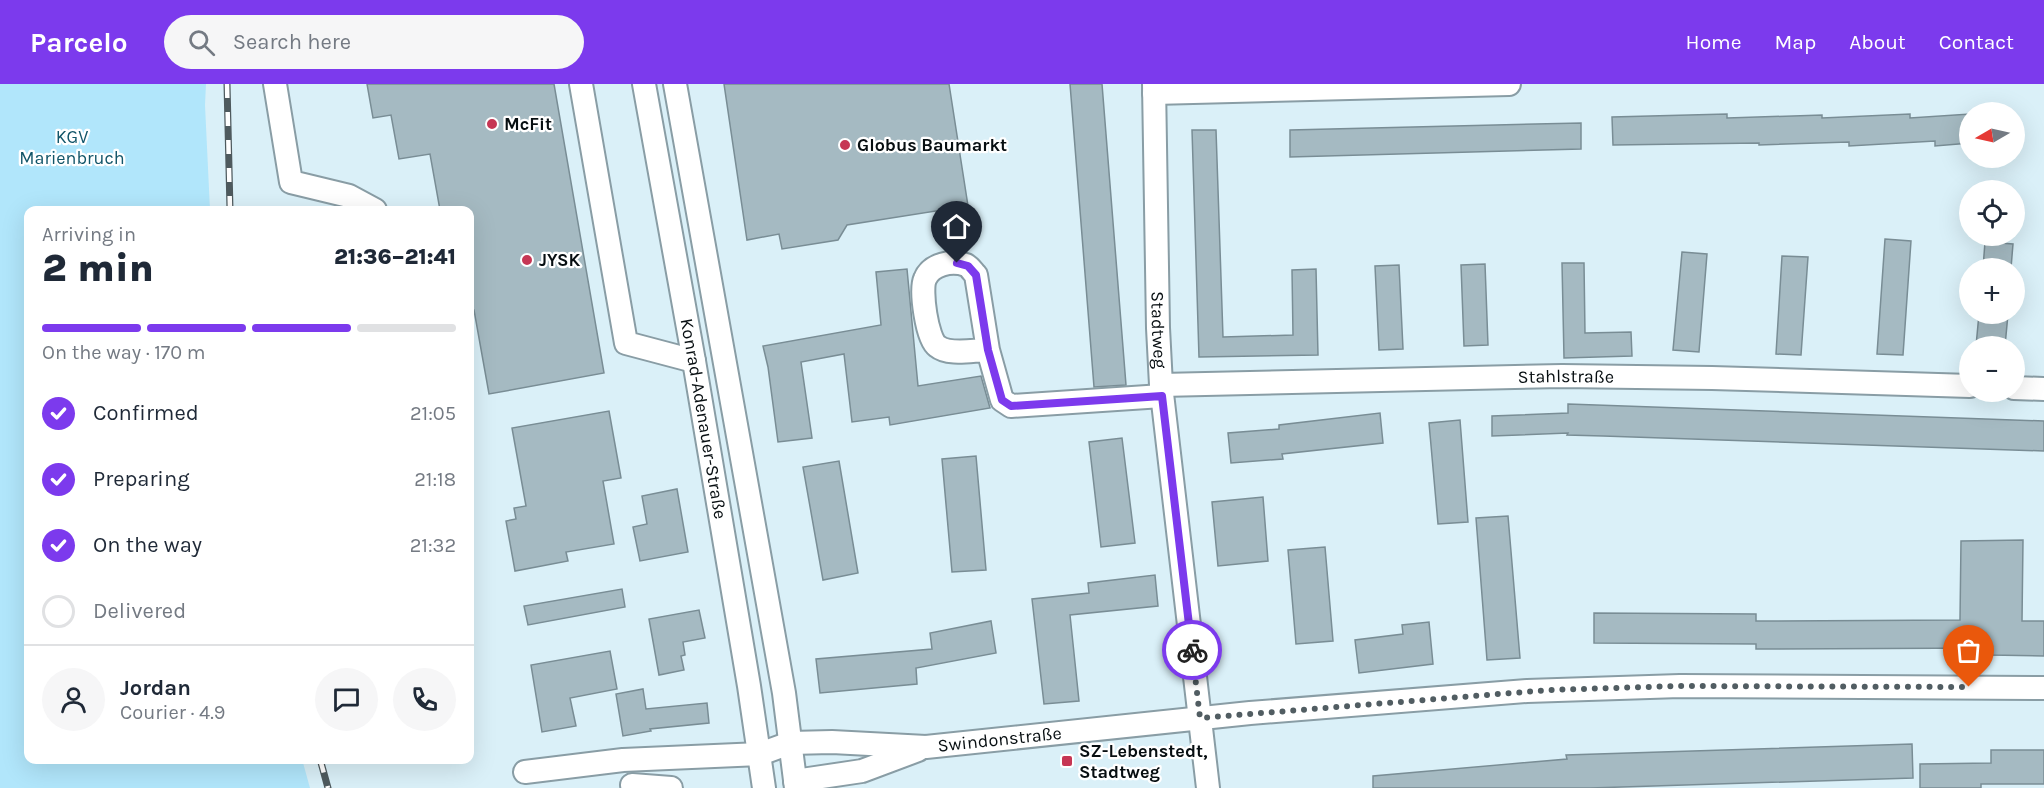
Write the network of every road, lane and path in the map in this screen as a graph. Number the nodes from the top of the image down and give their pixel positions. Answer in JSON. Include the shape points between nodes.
{"nodes":[{"id":1,"x":275,"y":84,"type":"edge"},
{"id":2,"x":581,"y":84,"type":"edge"},
{"id":3,"x":644,"y":84,"type":"edge"},
{"id":4,"x":675,"y":84,"type":"edge"},
{"id":5,"x":1486,"y":84,"type":"edge"},
{"id":6,"x":1509,"y":84,"type":"edge"},
{"id":7,"x":1154,"y":88,"type":"edge"},
{"id":8,"x":368,"y":206,"type":"edge"},
{"id":9,"x":988,"y":350,"type":"dead end"},
{"id":10,"x":694,"y":361,"type":"junction"},
{"id":11,"x":1959,"y":386,"type":"edge"},
{"id":12,"x":2025,"y":388,"type":"edge"},
{"id":13,"x":2044,"y":389,"type":"edge"},
{"id":14,"x":1161,"y":391,"type":"junction"},
{"id":15,"x":2044,"y":688,"type":"edge"},
{"id":16,"x":1200,"y":718,"type":"junction"},
{"id":17,"x":790,"y":743,"type":"junction"},
{"id":18,"x":926,"y":747,"type":"junction"},
{"id":19,"x":760,"y":754,"type":"junction"},
{"id":20,"x":623,"y":760,"type":"junction"},
{"id":21,"x":525,"y":772,"type":"dead end"},
{"id":22,"x":796,"y":784,"type":"edge"},
{"id":23,"x":633,"y":786,"type":"edge"},
{"id":24,"x":671,"y":788,"type":"edge"},
{"id":25,"x":764,"y":788,"type":"edge"},
{"id":26,"x":1208,"y":788,"type":"edge"}],
"edges":[{"from":1,"to":8,"type":"street","via":[[291,182],[349,196]]},
{"from":2,"to":10,"type":"street","via":[[626,343]]},
{"from":3,"to":10,"type":"street","name":"Konrad-Adenauer-Straße"},
{"from":4,"to":17,"type":"street","name":"Konrad-Adenauer-Straße"},
{"from":5,"to":6,"type":"street"},
{"from":5,"to":7,"type":"street"},
{"from":7,"to":14,"type":"street","name":"Stadtweg"},
{"from":9,"to":14,"type":"street","name":"Stahlstraße","via":[[1002,400],[1011,406]]},
{"from":10,"to":19,"type":"street","name":"Konrad-Adenauer-Straße"},
{"from":11,"to":14,"type":"street","name":"Stahlstraße","via":[[1562,376]]},
{"from":12,"to":13,"type":"street"},
{"from":14,"to":16,"type":"street","name":"Stadtweg"},
{"from":15,"to":16,"type":"street","name":"Swindonstraße","via":[[1680,686],[1527,691]]},
{"from":16,"to":18,"type":"street","name":"Swindonstraße"},
{"from":16,"to":26,"type":"street","name":"Stadtweg"},
{"from":17,"to":18,"type":"street","name":"Swindonstraße"},
{"from":17,"to":19,"type":"street"},
{"from":17,"to":22,"type":"street","name":"Konrad-Adenauer-Straße"},
{"from":18,"to":22,"type":"street","name":"Swindonstraße","via":[[862,771]]},
{"from":19,"to":20,"type":"street"},
{"from":19,"to":22,"type":"street"},
{"from":19,"to":25,"type":"street","name":"Konrad-Adenauer-Straße"},
{"from":20,"to":21,"type":"street"},
{"from":20,"to":23,"type":"street"},
{"from":23,"to":24,"type":"street"}]}
